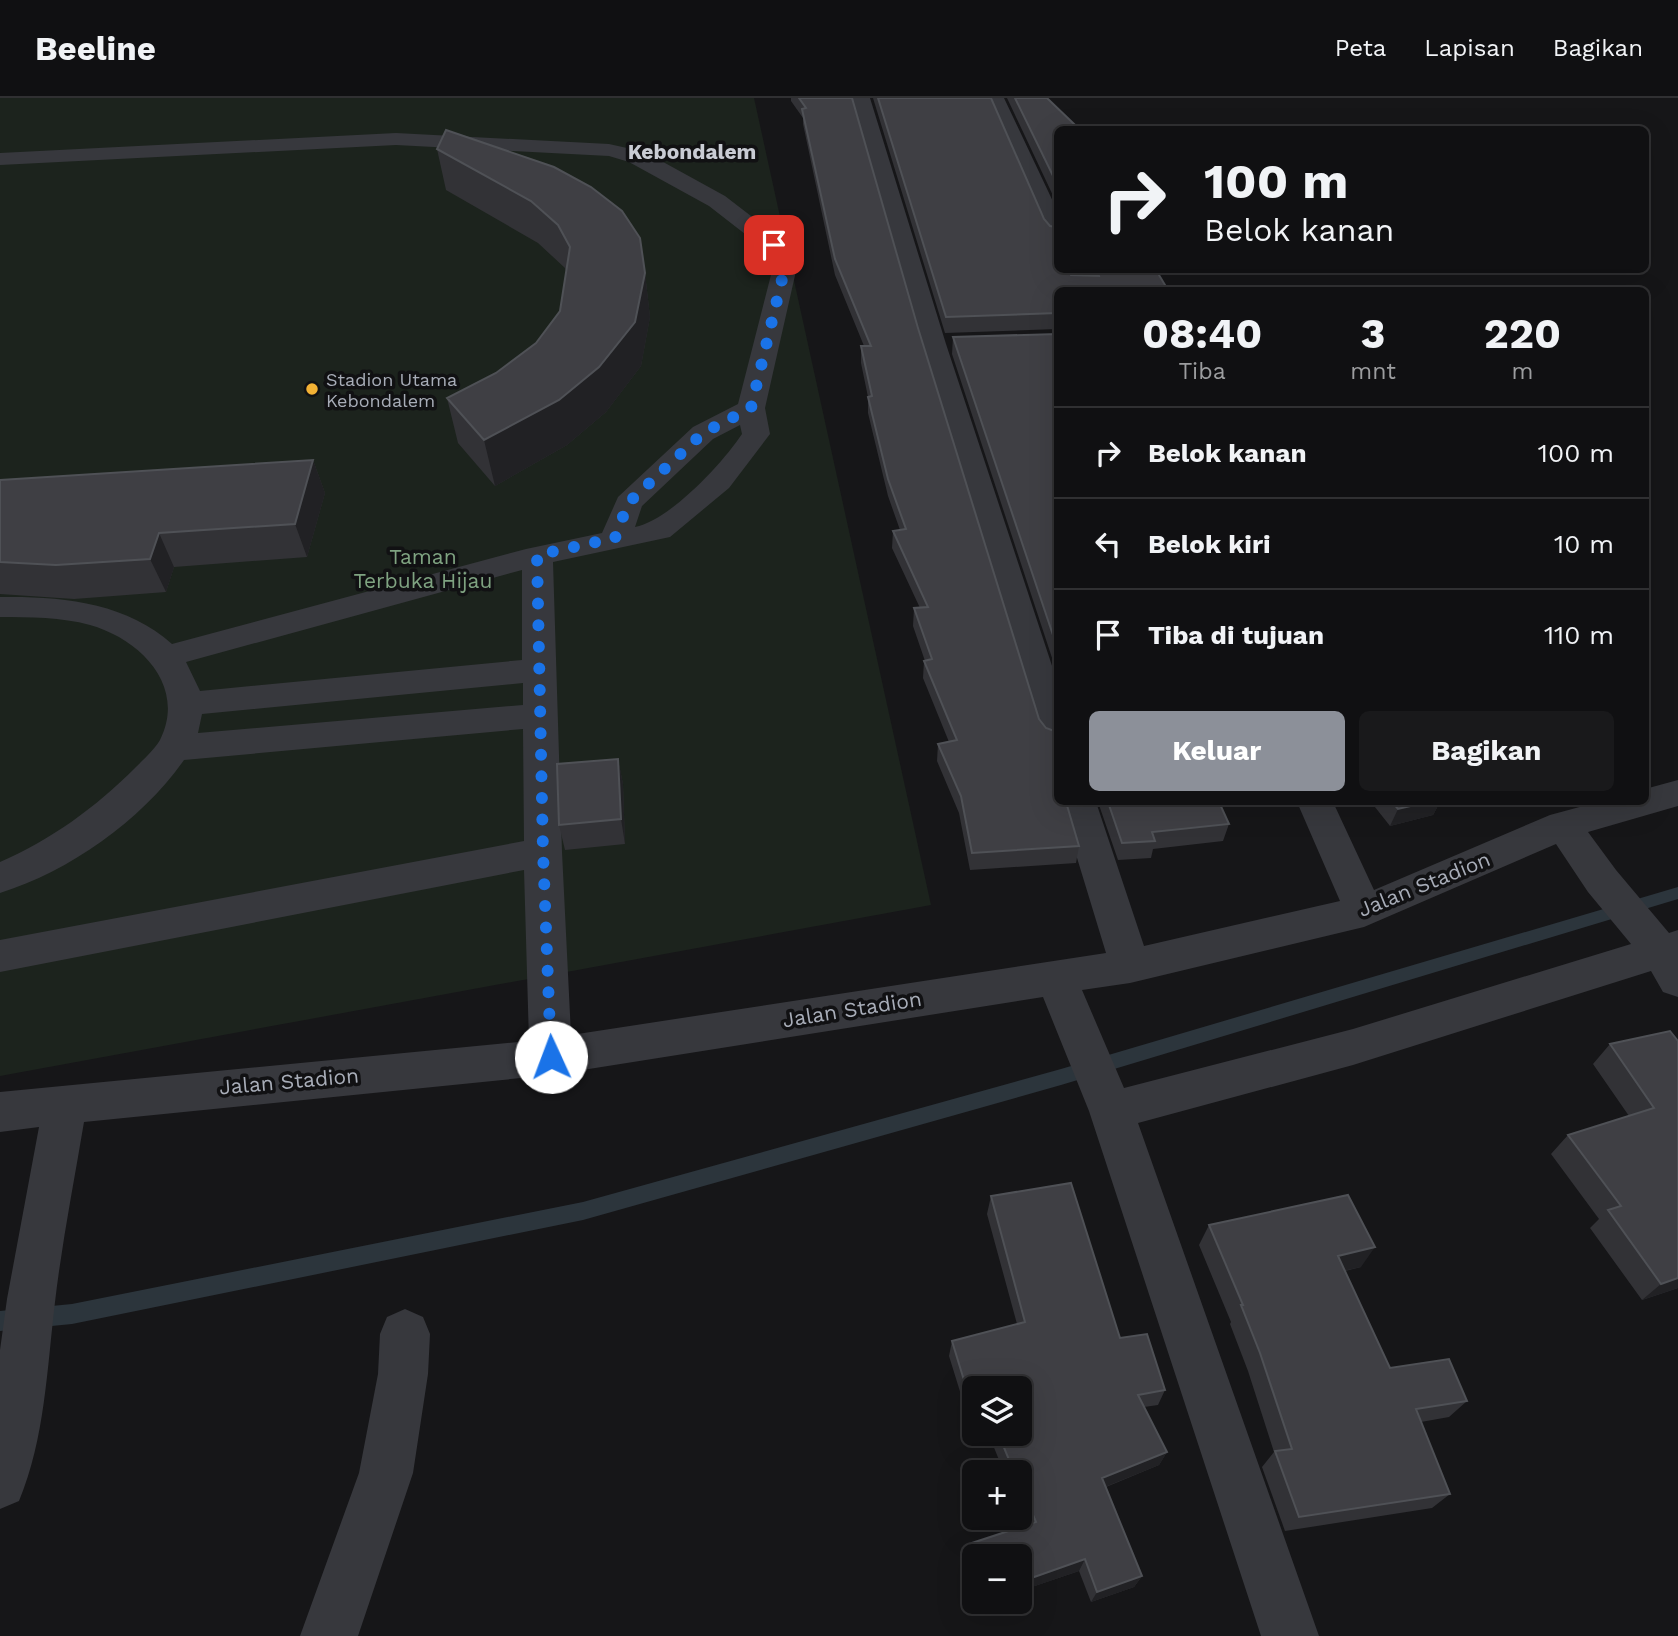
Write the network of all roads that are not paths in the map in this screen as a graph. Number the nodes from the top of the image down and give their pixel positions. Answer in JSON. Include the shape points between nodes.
{"nodes":[{"id":1,"x":860,"y":98,"type":"edge"},
{"id":2,"x":994,"y":98,"type":"edge"},
{"id":3,"x":0,"y":159,"type":"edge"},
{"id":4,"x":1054,"y":228,"type":"edge"},
{"id":5,"x":751,"y":408,"type":"junction"},
{"id":6,"x":615,"y":538,"type":"junction"},
{"id":7,"x":537,"y":555,"type":"junction"},
{"id":8,"x":0,"y":607,"type":"edge"},
{"id":9,"x":165,"y":657,"type":"junction"},
{"id":10,"x":540,"y":670,"type":"junction"},
{"id":11,"x":185,"y":704,"type":"junction"},
{"id":12,"x":541,"y":715,"type":"junction"},
{"id":13,"x":1054,"y":724,"type":"edge"},
{"id":14,"x":173,"y":748,"type":"junction"},
{"id":15,"x":1678,"y":793,"type":"edge"},
{"id":16,"x":1649,"y":801,"type":"edge"},
{"id":17,"x":1079,"y":805,"type":"edge"},
{"id":18,"x":1316,"y":805,"type":"edge"},
{"id":19,"x":1635,"y":805,"type":"edge"},
{"id":20,"x":1563,"y":825,"type":"junction"},
{"id":21,"x":543,"y":852,"type":"junction"},
{"id":22,"x":0,"y":877,"type":"edge"},
{"id":23,"x":1364,"y":911,"type":"junction"},
{"id":24,"x":1666,"y":954,"type":"edge"},
{"id":25,"x":0,"y":956,"type":"edge"},
{"id":26,"x":1130,"y":966,"type":"junction"},
{"id":27,"x":1056,"y":977,"type":"junction"},
{"id":28,"x":551,"y":1057,"type":"junction"},
{"id":29,"x":1107,"y":1101,"type":"junction"},
{"id":30,"x":65,"y":1104,"type":"junction"},
{"id":31,"x":0,"y":1112,"type":"edge"},
{"id":32,"x":404,"y":1353,"type":"dead end"},
{"id":33,"x":11,"y":1415,"type":"edge"},
{"id":34,"x":330,"y":1636,"type":"edge"},
{"id":35,"x":1290,"y":1636,"type":"edge"}],
"edges":[{"from":1,"to":13,"type":"street","via":[[947,343]]},
{"from":2,"to":4,"type":"street"},
{"from":3,"to":5,"type":"street","via":[[396,139],[609,150],[637,157],[717,201],[774,245],[784,271]]},
{"from":5,"to":6,"type":"street","via":[[703,433],[628,503]]},
{"from":5,"to":6,"type":"street","via":[[756,434],[719,482],[659,531]]},
{"from":6,"to":7,"type":"street"},
{"from":7,"to":9,"type":"street"},
{"from":7,"to":10,"type":"street"},
{"from":8,"to":9,"type":"street","via":[[33,606],[104,618],[132,630]]},
{"from":9,"to":11,"type":"street","via":[[185,692]]},
{"from":10,"to":11,"type":"street"},
{"from":10,"to":12,"type":"street"},
{"from":11,"to":14,"type":"street"},
{"from":12,"to":14,"type":"street"},
{"from":12,"to":21,"type":"street"},
{"from":14,"to":22,"type":"street","via":[[135,792],[100,822]]},
{"from":15,"to":16,"type":"street","name":"Jalan Stadion"},
{"from":17,"to":26,"type":"street"},
{"from":18,"to":23,"type":"street"},
{"from":19,"to":20,"type":"street","name":"Jalan Stadion"},
{"from":20,"to":23,"type":"street","name":"Jalan Stadion"},
{"from":20,"to":24,"type":"street","via":[[1602,881]]},
{"from":21,"to":25,"type":"street"},
{"from":21,"to":28,"type":"street"},
{"from":23,"to":26,"type":"street","name":"Jalan Stadion"},
{"from":24,"to":29,"type":"street","via":[[1353,1046]]},
{"from":26,"to":27,"type":"street","name":"Jalan Stadion"},
{"from":27,"to":28,"type":"street","name":"Jalan Stadion"},
{"from":27,"to":29,"type":"street"},
{"from":28,"to":30,"type":"street","name":"Jalan Stadion"},
{"from":29,"to":35,"type":"street"},
{"from":30,"to":31,"type":"street","name":"Jalan Stadion"},
{"from":30,"to":33,"type":"street"},
{"from":32,"to":34,"type":"street","via":[[386,1473]]}]}
